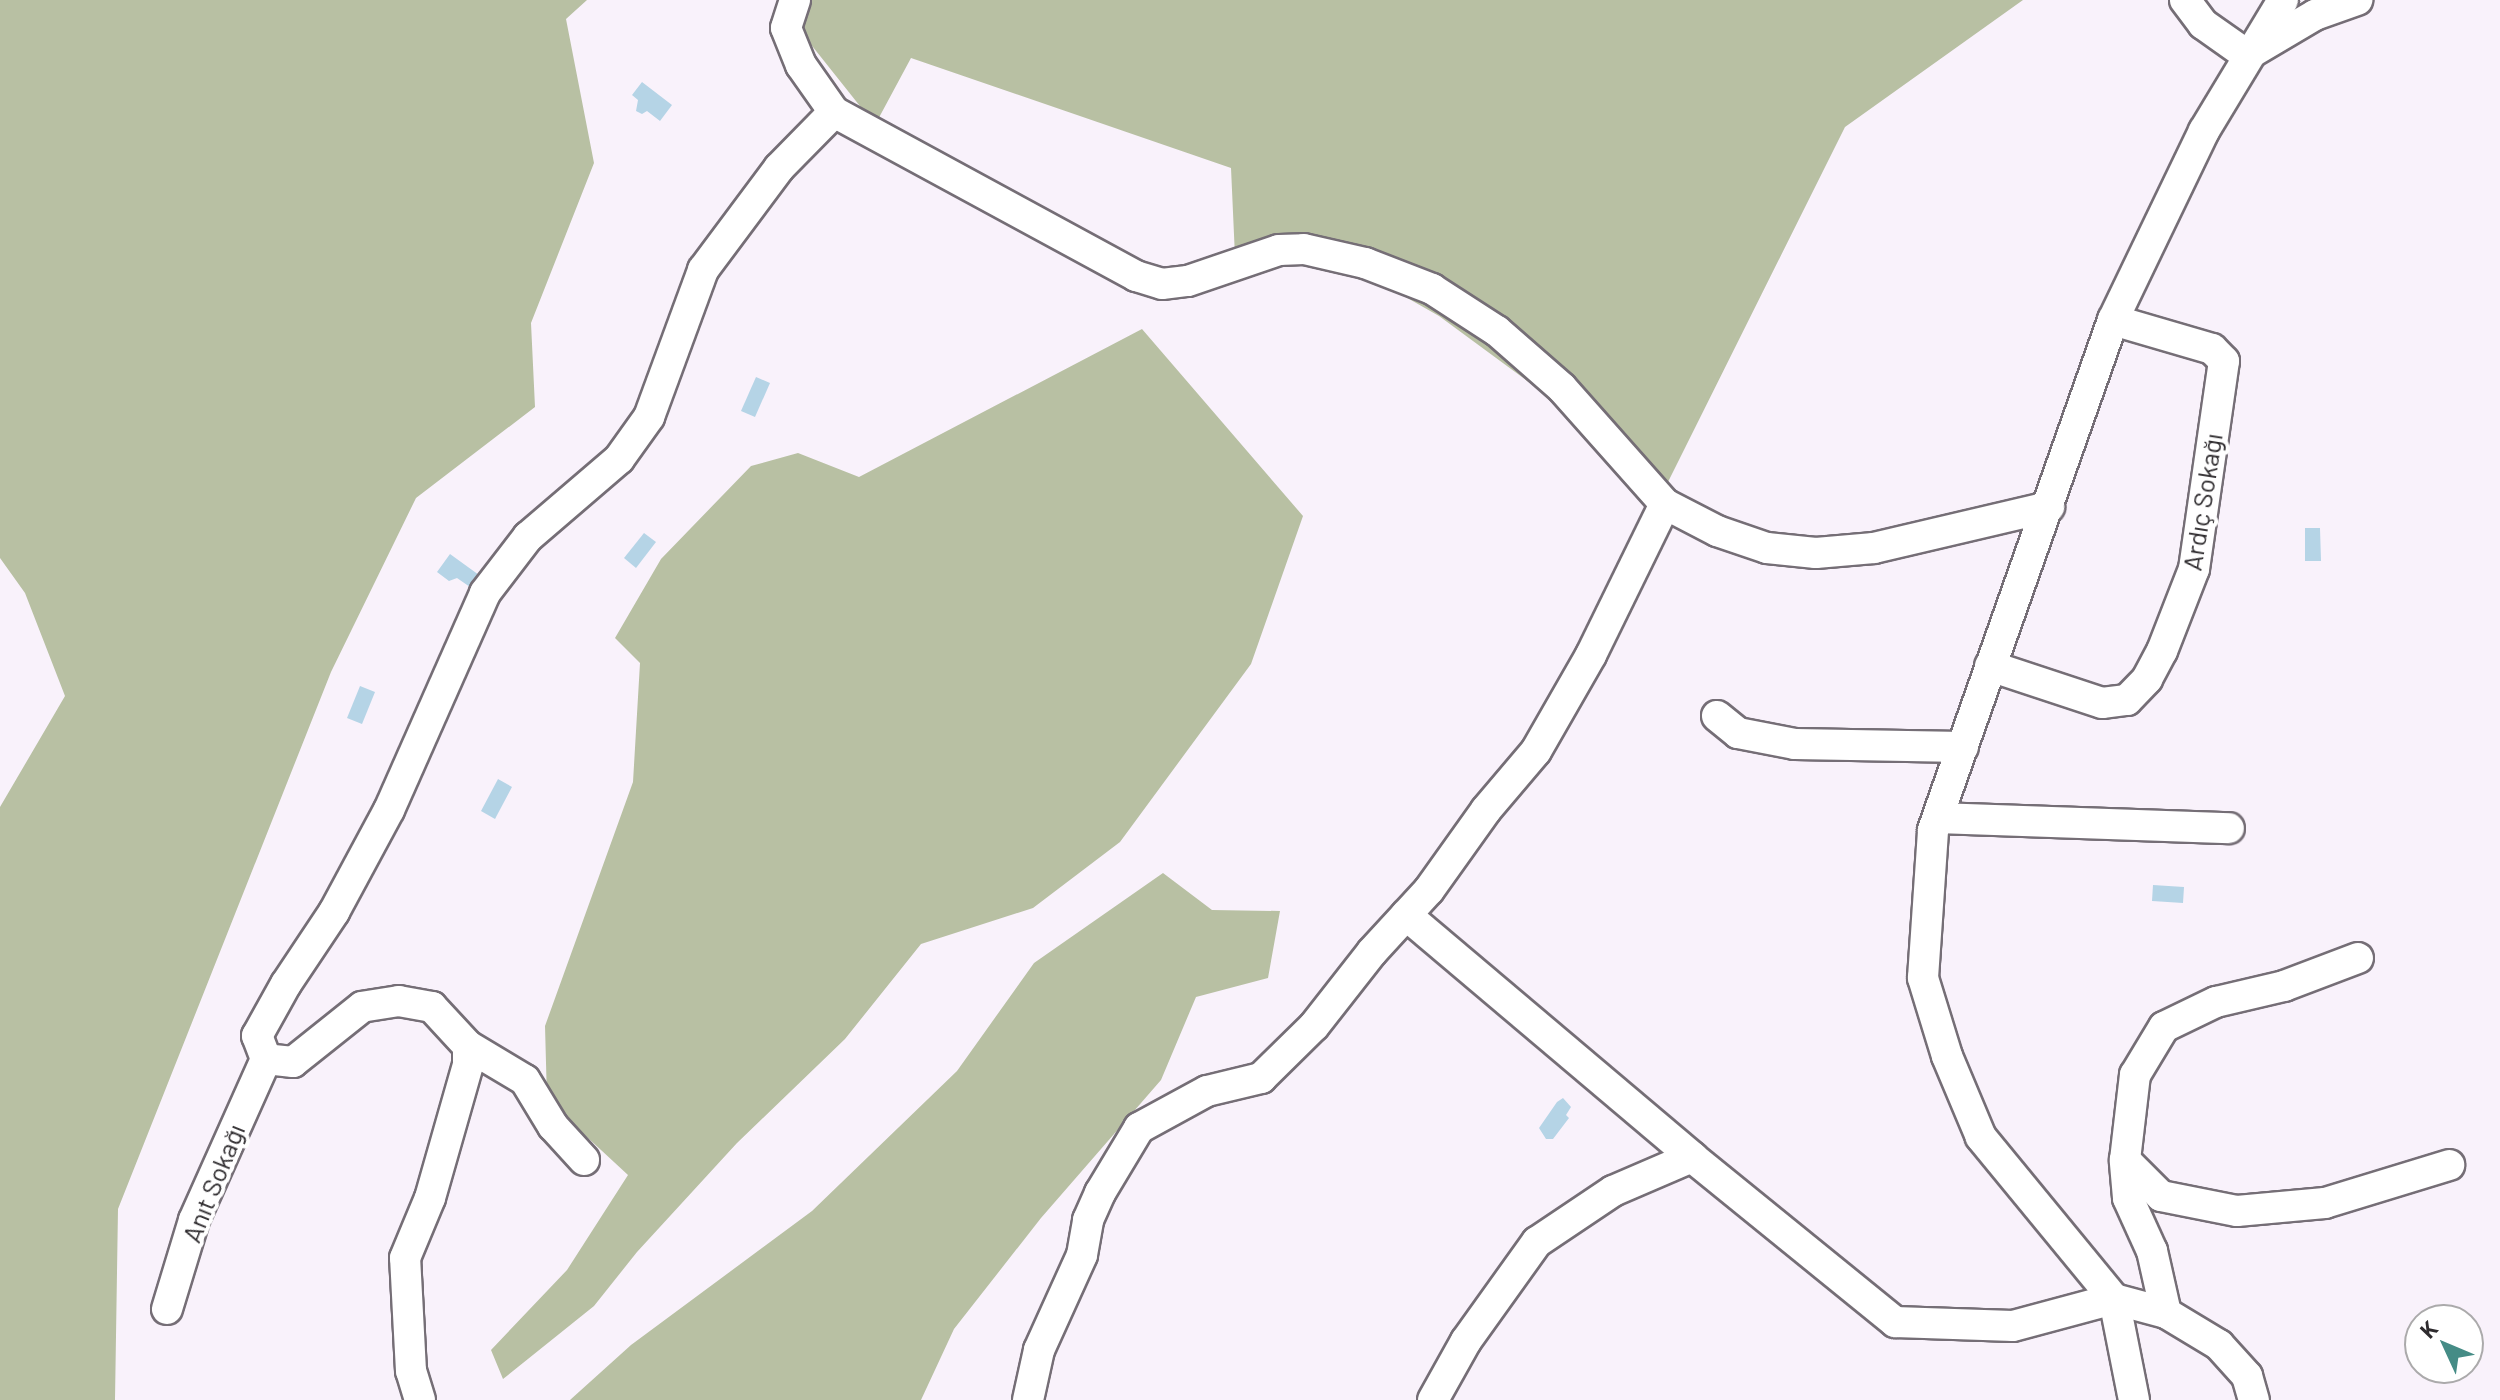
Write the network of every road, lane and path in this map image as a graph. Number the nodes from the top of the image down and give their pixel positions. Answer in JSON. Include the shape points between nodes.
{"nodes":[{"id":1,"x":795,"y":0,"type":"edge"},
{"id":2,"x":2185,"y":0,"type":"edge"},
{"id":3,"x":2283,"y":0,"type":"edge"},
{"id":4,"x":2357,"y":0,"type":"edge"},
{"id":5,"x":2247,"y":55,"type":"junction"},
{"id":6,"x":834,"y":112,"type":"junction"},
{"id":7,"x":2113,"y":320,"type":"junction"},
{"id":8,"x":1665,"y":504,"type":"junction"},
{"id":9,"x":2049,"y":507,"type":"junction"},
{"id":10,"x":1990,"y":666,"type":"junction"},
{"id":11,"x":1717,"y":716,"type":"dead end"},
{"id":12,"x":1963,"y":747,"type":"junction"},
{"id":13,"x":1938,"y":818,"type":"junction"},
{"id":14,"x":2229,"y":828,"type":"dead end"},
{"id":15,"x":1406,"y":915,"type":"junction"},
{"id":16,"x":2358,"y":958,"type":"dead end"},
{"id":17,"x":468,"y":1046,"type":"junction"},
{"id":18,"x":266,"y":1059,"type":"junction"},
{"id":19,"x":1692,"y":1157,"type":"junction"},
{"id":20,"x":584,"y":1160,"type":"dead end"},
{"id":21,"x":2125,"y":1160,"type":"junction"},
{"id":22,"x":2449,"y":1165,"type":"dead end"},
{"id":23,"x":2114,"y":1299,"type":"junction"},
{"id":24,"x":167,"y":1309,"type":"dead end"},
{"id":25,"x":2166,"y":1313,"type":"junction"},
{"id":26,"x":420,"y":1400,"type":"edge"},
{"id":27,"x":1028,"y":1400,"type":"edge"},
{"id":28,"x":1433,"y":1400,"type":"edge"},
{"id":29,"x":2134,"y":1400,"type":"edge"},
{"id":30,"x":2254,"y":1400,"type":"edge"}],
"edges":[{"from":1,"to":6,"type":"street","via":[[786,28],[801,65]]},
{"from":2,"to":5,"type":"street","via":[[2203,24]]},
{"from":3,"to":5,"type":"street"},
{"from":4,"to":5,"type":"street","via":[[2315,15]]},
{"from":5,"to":7,"type":"street","via":[[2171,194]]},
{"from":6,"to":8,"type":"street","via":[[1136,276],[1162,284],[1188,281],[1279,250],[1304,249],[1365,263],[1432,289],[1497,331],[1562,388]]},
{"from":6,"to":18,"type":"street","via":[[779,168],[703,270],[649,417],[619,459],[528,537],[485,593],[389,810],[257,1036]]},
{"from":7,"to":9,"type":"street"},
{"from":7,"to":10,"type":"street","name":"Ardıç Sokağı","via":[[2212,349],[2224,361],[2194,569],[2162,651],[2147,679],[2127,700],[2102,703]]},
{"from":8,"to":9,"type":"street","via":[[1717,531],[1767,548],[1816,553],[1874,548]]},
{"from":8,"to":15,"type":"street","via":[[1591,655],[1536,751]]},
{"from":9,"to":10,"type":"street"},
{"from":10,"to":12,"type":"street"},
{"from":11,"to":12,"type":"street","via":[[1738,733],[1795,744]]},
{"from":12,"to":13,"type":"street"},
{"from":13,"to":14,"type":"street"},
{"from":13,"to":23,"type":"street","via":[[1923,978],[1947,1056],[1981,1137]]},
{"from":15,"to":19,"type":"street"},
{"from":15,"to":27,"type":"street","via":[[1314,1026],[1261,1078],[1207,1091],[1139,1128],[1088,1220],[1082,1255],[1039,1350]]},
{"from":16,"to":21,"type":"street","via":[[2284,986],[2216,1002],[2164,1027],[2135,1075]]},
{"from":17,"to":18,"type":"street","via":[[432,1007],[399,1001],[362,1007],[293,1062]]},
{"from":17,"to":20,"type":"street","via":[[525,1080],[553,1126]]},
{"from":17,"to":26,"type":"street","via":[[468,1065],[430,1198],[405,1258],[411,1371]]},
{"from":18,"to":24,"type":"street","name":"Anıt Sokağı","via":[[194,1220]]},
{"from":19,"to":23,"type":"street","via":[[1895,1322],[2013,1326]]},
{"from":19,"to":28,"type":"street","via":[[1613,1191],[1537,1242],[1466,1341]]},
{"from":21,"to":22,"type":"street","via":[[2161,1196],[2237,1211],[2325,1203]]},
{"from":21,"to":25,"type":"street","via":[[2128,1198],[2152,1251]]},
{"from":23,"to":25,"type":"street"},
{"from":23,"to":29,"type":"street"},
{"from":25,"to":30,"type":"street","via":[[2219,1345],[2247,1376]]}]}
